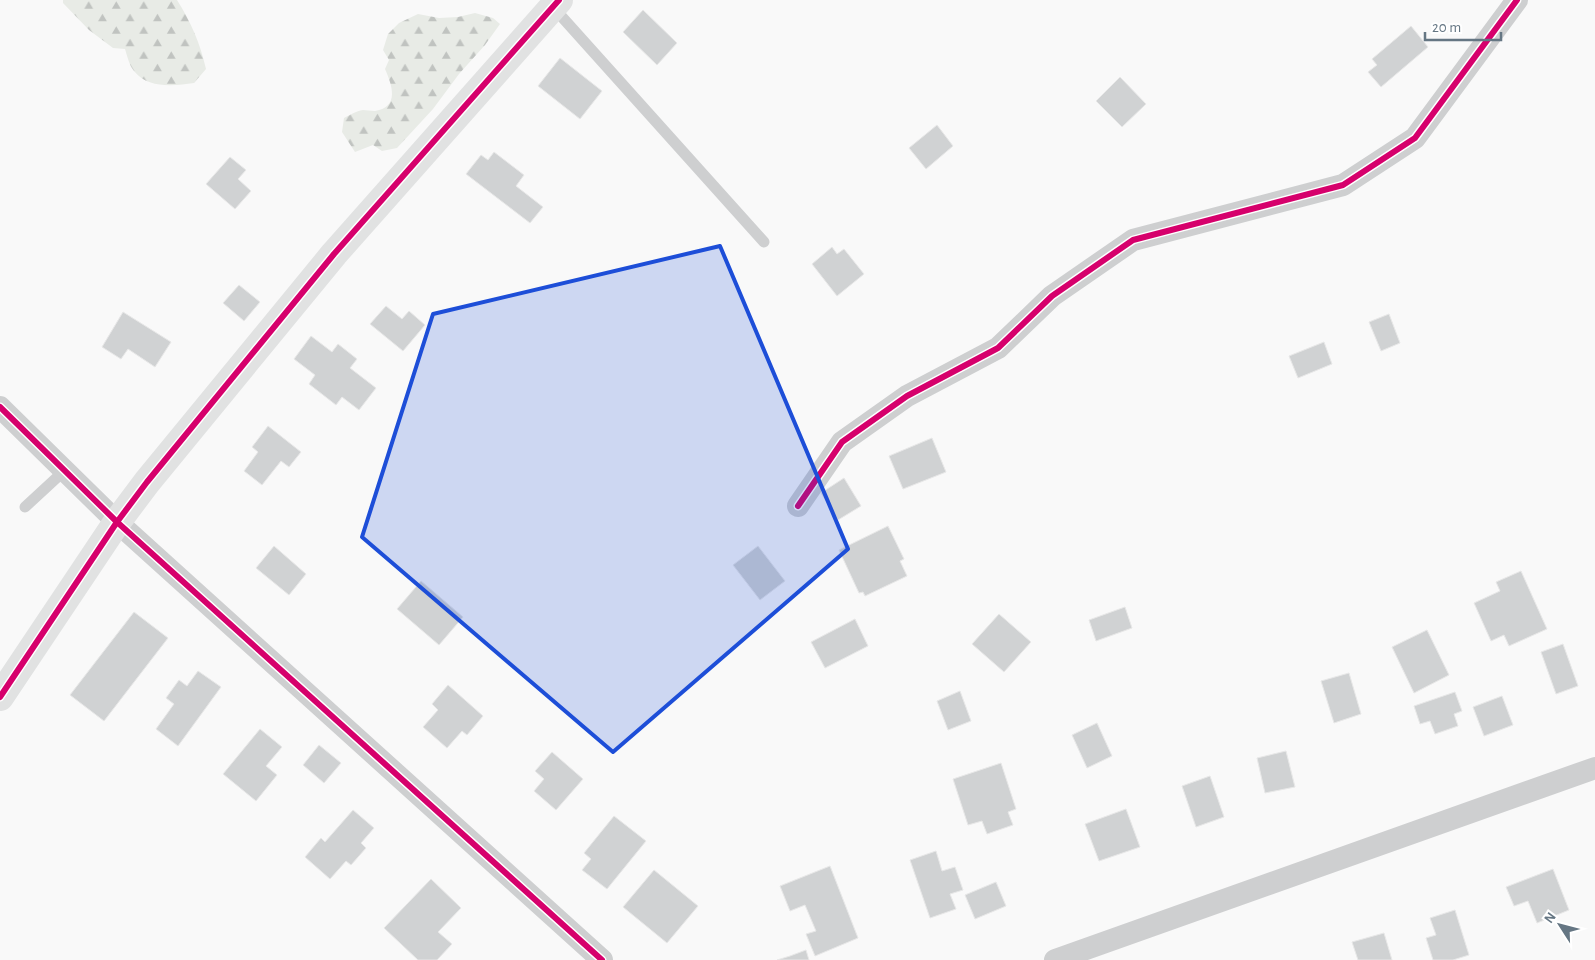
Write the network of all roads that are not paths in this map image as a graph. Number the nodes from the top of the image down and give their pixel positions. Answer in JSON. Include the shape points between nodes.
{"nodes":[{"id":1,"x":1517,"y":0,"type":"edge"},
{"id":2,"x":556,"y":4,"type":"edge"},
{"id":3,"x":764,"y":242,"type":"dead end"},
{"id":4,"x":0,"y":407,"type":"edge"},
{"id":5,"x":64,"y":471,"type":"junction"},
{"id":6,"x":798,"y":506,"type":"dead end"},
{"id":7,"x":25,"y":507,"type":"dead end"},
{"id":8,"x":117,"y":522,"type":"junction"},
{"id":9,"x":0,"y":697,"type":"edge"},
{"id":10,"x":1595,"y":768,"type":"edge"},
{"id":11,"x":602,"y":960,"type":"edge"},
{"id":12,"x":1055,"y":960,"type":"edge"}],
"edges":[{"from":1,"to":6,"type":"street","via":[[1415,138],[1343,186],[1133,240],[1052,296],[998,348],[908,396],[842,442]]},
{"from":2,"to":3,"type":"lane"},
{"from":2,"to":8,"type":"street","via":[[334,254]]},
{"from":4,"to":5,"type":"street"},
{"from":5,"to":7,"type":"lane"},
{"from":5,"to":8,"type":"street"},
{"from":8,"to":9,"type":"street"},
{"from":8,"to":11,"type":"street"},
{"from":10,"to":12,"type":"street"}]}
